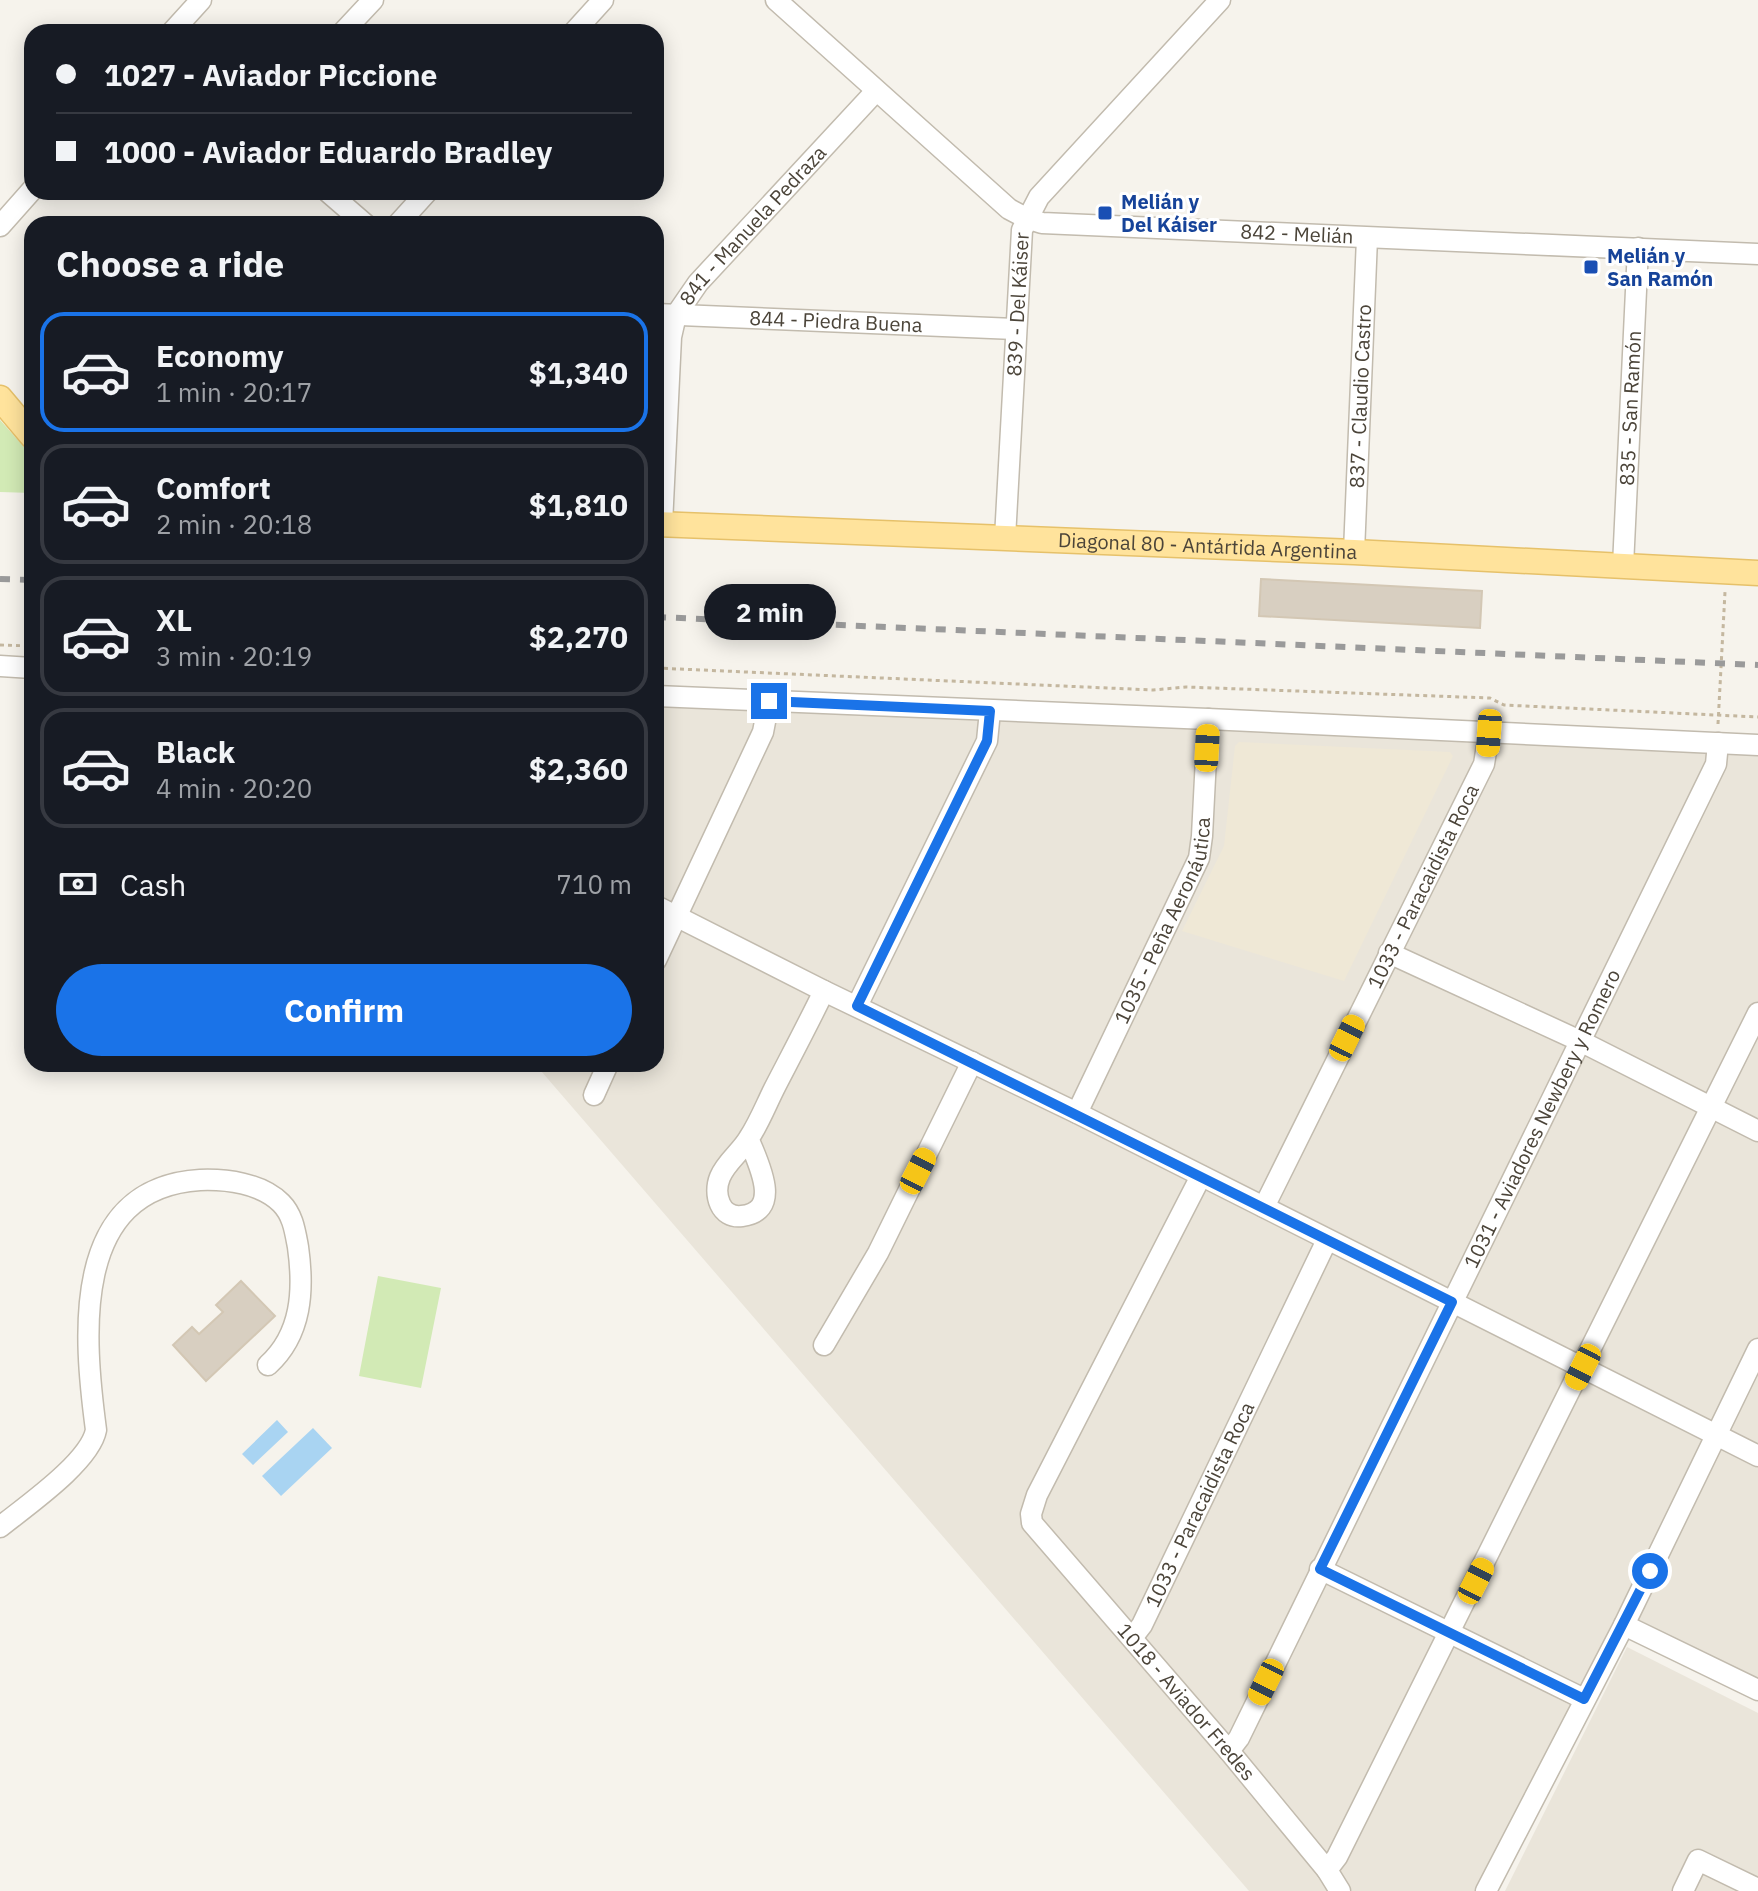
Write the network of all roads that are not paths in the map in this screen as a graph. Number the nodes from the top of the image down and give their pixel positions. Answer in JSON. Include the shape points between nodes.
{"nodes":[{"id":1,"x":201,"y":0,"type":"edge"},
{"id":2,"x":373,"y":0,"type":"edge"},
{"id":3,"x":603,"y":0,"type":"edge"},
{"id":4,"x":776,"y":0,"type":"edge"},
{"id":5,"x":1220,"y":0,"type":"edge"},
{"id":6,"x":179,"y":24,"type":"edge"},
{"id":7,"x":350,"y":24,"type":"edge"},
{"id":8,"x":581,"y":24,"type":"edge"},
{"id":9,"x":876,"y":91,"type":"junction"},
{"id":10,"x":24,"y":199,"type":"edge"},
{"id":11,"x":337,"y":200,"type":"edge"},
{"id":12,"x":420,"y":200,"type":"edge"},
{"id":13,"x":356,"y":216,"type":"edge"},
{"id":14,"x":405,"y":216,"type":"edge"},
{"id":15,"x":1026,"y":218,"type":"junction"},
{"id":16,"x":0,"y":226,"type":"edge"},
{"id":17,"x":1367,"y":238,"type":"junction"},
{"id":18,"x":1638,"y":248,"type":"junction"},
{"id":19,"x":1758,"y":254,"type":"edge"},
{"id":20,"x":666,"y":314,"type":"edge"},
{"id":21,"x":1015,"y":329,"type":"junction"},
{"id":22,"x":0,"y":398,"type":"edge"},
{"id":23,"x":24,"y":426,"type":"edge"},
{"id":24,"x":664,"y":446,"type":"edge"},
{"id":25,"x":664,"y":524,"type":"edge"},
{"id":26,"x":1005,"y":538,"type":"junction"},
{"id":27,"x":1354,"y":552,"type":"junction"},
{"id":28,"x":1623,"y":566,"type":"junction"},
{"id":29,"x":1758,"y":573,"type":"edge"},
{"id":30,"x":0,"y":666,"type":"edge"},
{"id":31,"x":24,"y":668,"type":"edge"},
{"id":32,"x":664,"y":696,"type":"edge"},
{"id":33,"x":769,"y":701,"type":"junction"},
{"id":34,"x":990,"y":711,"type":"junction"},
{"id":35,"x":1208,"y":719,"type":"junction"},
{"id":36,"x":1489,"y":733,"type":"junction"},
{"id":37,"x":1718,"y":743,"type":"junction"},
{"id":38,"x":1758,"y":745,"type":"edge"},
{"id":39,"x":664,"y":910,"type":"edge"},
{"id":40,"x":677,"y":916,"type":"junction"},
{"id":41,"x":664,"y":943,"type":"edge"},
{"id":42,"x":1389,"y":953,"type":"junction"},
{"id":43,"x":824,"y":991,"type":"junction"},
{"id":44,"x":857,"y":1006,"type":"junction"},
{"id":45,"x":1758,"y":1013,"type":"edge"},
{"id":46,"x":1580,"y":1041,"type":"junction"},
{"id":47,"x":972,"y":1062,"type":"junction"},
{"id":48,"x":604,"y":1072,"type":"edge"},
{"id":49,"x":594,"y":1095,"type":"dead end"},
{"id":50,"x":1712,"y":1108,"type":"junction"},
{"id":51,"x":1077,"y":1113,"type":"junction"},
{"id":52,"x":1758,"y":1131,"type":"edge"},
{"id":53,"x":749,"y":1140,"type":"dead end"},
{"id":54,"x":1201,"y":1176,"type":"junction"},
{"id":55,"x":1264,"y":1207,"type":"junction"},
{"id":56,"x":1327,"y":1240,"type":"junction"},
{"id":57,"x":1452,"y":1302,"type":"junction"},
{"id":58,"x":824,"y":1345,"type":"dead end"},
{"id":59,"x":1758,"y":1349,"type":"edge"},
{"id":60,"x":268,"y":1365,"type":"dead end"},
{"id":61,"x":1583,"y":1367,"type":"junction"},
{"id":62,"x":1715,"y":1435,"type":"junction"},
{"id":63,"x":1758,"y":1456,"type":"edge"},
{"id":64,"x":0,"y":1527,"type":"edge"},
{"id":65,"x":1320,"y":1569,"type":"junction"},
{"id":66,"x":1624,"y":1625,"type":"junction"},
{"id":67,"x":1450,"y":1634,"type":"junction"},
{"id":68,"x":1132,"y":1638,"type":"junction"},
{"id":69,"x":1758,"y":1690,"type":"edge"},
{"id":70,"x":1584,"y":1699,"type":"junction"},
{"id":71,"x":1229,"y":1751,"type":"junction"},
{"id":72,"x":1327,"y":1870,"type":"junction"},
{"id":73,"x":1758,"y":1889,"type":"edge"},
{"id":74,"x":1340,"y":1891,"type":"edge"},
{"id":75,"x":1486,"y":1891,"type":"edge"},
{"id":76,"x":1683,"y":1891,"type":"edge"}],
"edges":[{"from":1,"to":6,"type":"street"},
{"from":2,"to":7,"type":"street"},
{"from":3,"to":8,"type":"street"},
{"from":4,"to":9,"type":"street","name":"842 - Melián"},
{"from":5,"to":15,"type":"street","name":"839 - Del Káiser","via":[[1039,197]]},
{"from":9,"to":15,"type":"street","name":"842 - Melián","via":[[1009,209]]},
{"from":9,"to":20,"type":"street","name":"841 - Manuela Pedraza"},
{"from":10,"to":16,"type":"street"},
{"from":11,"to":13,"type":"street"},
{"from":12,"to":14,"type":"street"},
{"from":15,"to":17,"type":"street","name":"842 - Melián","via":[[1066,225]]},
{"from":15,"to":21,"type":"street","name":"839 - Del Káiser"},
{"from":17,"to":18,"type":"street","name":"842 - Melián"},
{"from":17,"to":27,"type":"street","name":"837 - Claudio Castro"},
{"from":18,"to":19,"type":"street","name":"842 - Melián"},
{"from":18,"to":28,"type":"street","name":"835 - San Ramón"},
{"from":20,"to":21,"type":"street","name":"844 - Piedra Buena"},
{"from":20,"to":24,"type":"street","name":"841 - Manuela Pedraza","via":[[671,337]]},
{"from":21,"to":26,"type":"street","name":"839 - Del Káiser"},
{"from":22,"to":23,"type":"main road"},
{"from":25,"to":26,"type":"main road","name":"Diagonal 80 - Antártida Argentina"},
{"from":26,"to":27,"type":"main road","name":"Diagonal 80 - Antártida Argentina"},
{"from":27,"to":28,"type":"main road","name":"Diagonal 80 - Antártida Argentina"},
{"from":28,"to":29,"type":"main road","name":"Diagonal 80 - Antártida Argentina"},
{"from":30,"to":31,"type":"street"},
{"from":32,"to":33,"type":"street"},
{"from":33,"to":34,"type":"street"},
{"from":33,"to":40,"type":"street","via":[[763,732]]},
{"from":34,"to":35,"type":"street"},
{"from":34,"to":44,"type":"street","via":[[987,741]]},
{"from":35,"to":36,"type":"street"},
{"from":35,"to":51,"type":"street","name":"1035 - Peña Aeronáutica","via":[[1199,858]]},
{"from":36,"to":37,"type":"street"},
{"from":36,"to":42,"type":"street","name":"1033 - Paracaidista Roca","via":[[1484,764]]},
{"from":37,"to":38,"type":"street"},
{"from":37,"to":46,"type":"street","name":"1031 - Aviadores Newbery y Romero","via":[[1716,764]]},
{"from":39,"to":40,"type":"street"},
{"from":40,"to":41,"type":"street"},
{"from":40,"to":43,"type":"street"},
{"from":42,"to":46,"type":"street"},
{"from":42,"to":55,"type":"street","name":"1033 - Paracaidista Roca"},
{"from":43,"to":44,"type":"street"},
{"from":43,"to":53,"type":"street"},
{"from":44,"to":47,"type":"street"},
{"from":45,"to":50,"type":"street"},
{"from":46,"to":50,"type":"street"},
{"from":46,"to":57,"type":"street","name":"1031 - Aviadores Newbery y Romero"},
{"from":47,"to":51,"type":"street"},
{"from":47,"to":58,"type":"street","via":[[878,1253]]},
{"from":48,"to":49,"type":"street"},
{"from":50,"to":52,"type":"street"},
{"from":50,"to":61,"type":"street"},
{"from":51,"to":54,"type":"street"},
{"from":54,"to":55,"type":"street"},
{"from":54,"to":68,"type":"street","name":"1018 - Aviador Fredes","via":[[1031,1514],[1034,1527]]},
{"from":55,"to":56,"type":"street"},
{"from":56,"to":57,"type":"street"},
{"from":56,"to":68,"type":"street","name":"1033 - Paracaidista Roca"},
{"from":57,"to":61,"type":"street"},
{"from":57,"to":65,"type":"street","name":"1031 - Aviadores Newbery y Romero"},
{"from":59,"to":62,"type":"street"},
{"from":60,"to":64,"type":"street","via":[[288,1342],[302,1290],[295,1227],[281,1203],[251,1186],[203,1180],[171,1185],[138,1202],[111,1229],[93,1271],[86,1336],[94,1440]]},
{"from":61,"to":62,"type":"street"},
{"from":61,"to":67,"type":"street"},
{"from":62,"to":63,"type":"street"},
{"from":62,"to":66,"type":"street"},
{"from":65,"to":67,"type":"street"},
{"from":65,"to":71,"type":"street","name":"1031 - Aviadores Newbery y Romero"},
{"from":66,"to":69,"type":"street"},
{"from":66,"to":70,"type":"street"},
{"from":67,"to":70,"type":"street"},
{"from":67,"to":72,"type":"street"},
{"from":68,"to":71,"type":"street","name":"1018 - Aviador Fredes"},
{"from":70,"to":75,"type":"street"},
{"from":71,"to":72,"type":"street","name":"1018 - Aviador Fredes"},
{"from":72,"to":74,"type":"street","name":"1018 - Aviador Fredes"},
{"from":73,"to":76,"type":"street","via":[[1698,1860]]}]}
